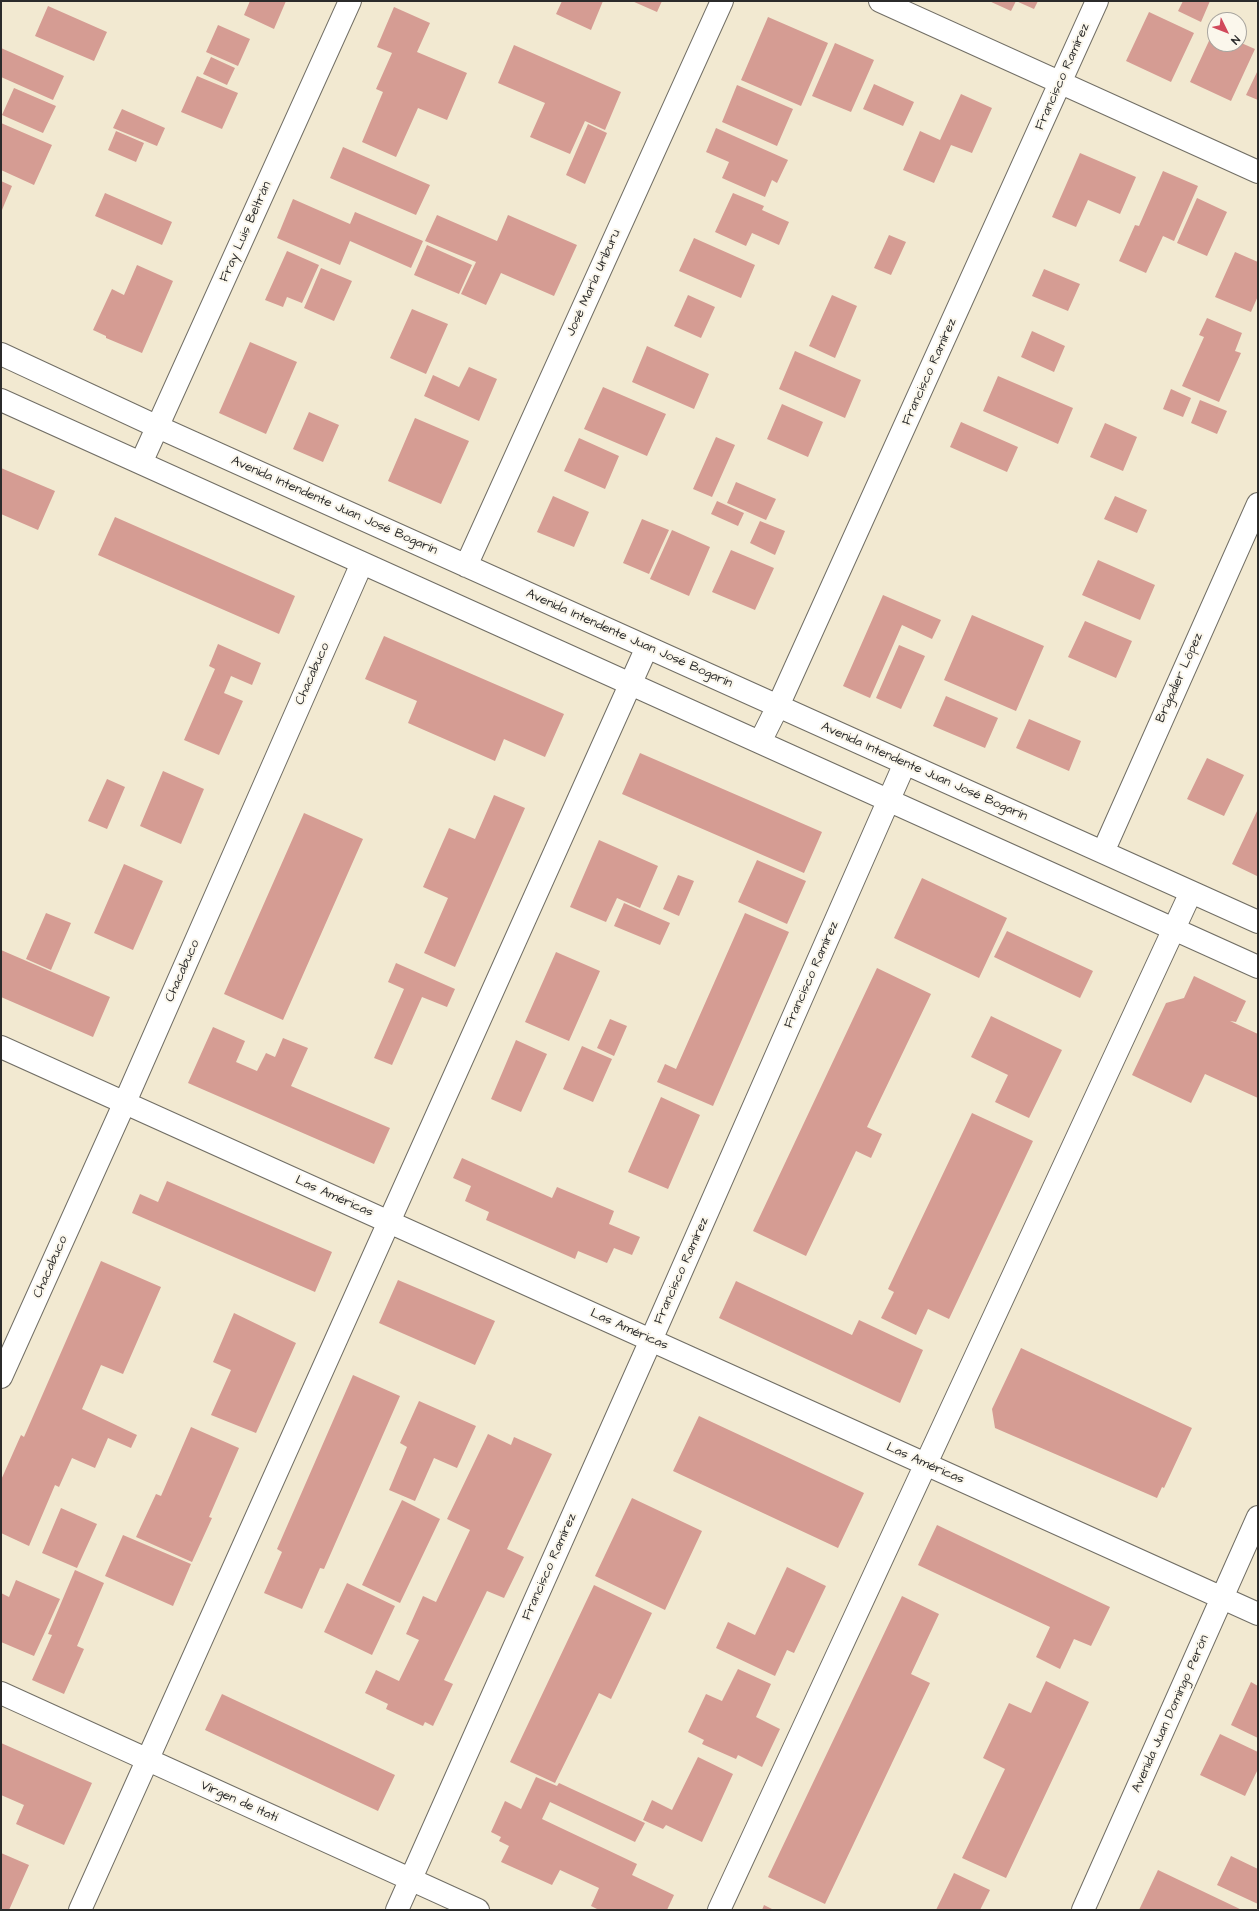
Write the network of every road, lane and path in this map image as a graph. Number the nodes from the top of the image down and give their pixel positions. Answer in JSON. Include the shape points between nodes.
{"nodes":[{"id":1,"x":350,"y":1,"type":"edge"},
{"id":2,"x":722,"y":1,"type":"edge"},
{"id":3,"x":880,"y":1,"type":"edge"},
{"id":4,"x":1097,"y":1,"type":"edge"},
{"id":5,"x":1060,"y":83,"type":"junction"},
{"id":6,"x":1258,"y":172,"type":"edge"},
{"id":7,"x":1,"y":354,"type":"edge"},
{"id":8,"x":1,"y":400,"type":"edge"},
{"id":9,"x":158,"y":427,"type":"junction"},
{"id":10,"x":141,"y":463,"type":"junction"},
{"id":11,"x":1258,"y":504,"type":"edge"},
{"id":12,"x":362,"y":563,"type":"junction"},
{"id":13,"x":466,"y":566,"type":"junction"},
{"id":14,"x":647,"y":647,"type":"junction"},
{"id":15,"x":631,"y":684,"type":"junction"},
{"id":16,"x":778,"y":706,"type":"junction"},
{"id":17,"x":760,"y":742,"type":"junction"},
{"id":18,"x":905,"y":763,"type":"junction"},
{"id":19,"x":889,"y":800,"type":"junction"},
{"id":20,"x":1103,"y":852,"type":"junction"},
{"id":21,"x":1192,"y":892,"type":"junction"},
{"id":22,"x":1258,"y":922,"type":"edge"},
{"id":23,"x":1174,"y":929,"type":"junction"},
{"id":24,"x":1258,"y":967,"type":"edge"},
{"id":25,"x":1,"y":1047,"type":"edge"},
{"id":26,"x":125,"y":1102,"type":"junction"},
{"id":27,"x":390,"y":1221,"type":"junction"},
{"id":28,"x":651,"y":1340,"type":"junction"},
{"id":29,"x":1,"y":1377,"type":"edge"},
{"id":30,"x":926,"y":1464,"type":"junction"},
{"id":31,"x":1258,"y":1517,"type":"edge"},
{"id":32,"x":1224,"y":1597,"type":"junction"},
{"id":33,"x":1258,"y":1614,"type":"edge"},
{"id":34,"x":1,"y":1693,"type":"edge"},
{"id":35,"x":148,"y":1760,"type":"junction"},
{"id":36,"x":410,"y":1879,"type":"junction"},
{"id":37,"x":80,"y":1910,"type":"edge"},
{"id":38,"x":397,"y":1910,"type":"edge"},
{"id":39,"x":478,"y":1910,"type":"edge"},
{"id":40,"x":719,"y":1910,"type":"edge"},
{"id":41,"x":1083,"y":1910,"type":"edge"}],
"edges":[{"from":1,"to":9,"type":"street","name":"Fray Luis Beltrán"},
{"from":2,"to":13,"type":"street","name":"José María Uriburu"},
{"from":3,"to":5,"type":"street"},
{"from":4,"to":5,"type":"street","name":"Francisco Ramírez"},
{"from":5,"to":6,"type":"street"},
{"from":5,"to":16,"type":"street","name":"Francisco Ramírez"},
{"from":7,"to":9,"type":"street","name":"Avenida Intendente Juan José Bogarín"},
{"from":8,"to":10,"type":"street"},
{"from":9,"to":10,"type":"street","name":"Fray Luis Beltrán"},
{"from":9,"to":13,"type":"street","name":"Avenida Intendente Juan José Bogarín"},
{"from":10,"to":12,"type":"street"},
{"from":11,"to":20,"type":"street","name":"Brigadier López"},
{"from":12,"to":15,"type":"street"},
{"from":12,"to":26,"type":"street","name":"Chacabuco"},
{"from":13,"to":14,"type":"street","name":"Avenida Intendente Juan José Bogarín"},
{"from":14,"to":15,"type":"street"},
{"from":14,"to":16,"type":"street","name":"Avenida Intendente Juan José Bogarín"},
{"from":15,"to":17,"type":"street"},
{"from":15,"to":27,"type":"street"},
{"from":16,"to":17,"type":"street","name":"Francisco Ramírez"},
{"from":16,"to":18,"type":"street","name":"Avenida Intendente Juan José Bogarín"},
{"from":17,"to":19,"type":"street"},
{"from":18,"to":19,"type":"street","name":"Francisco Ramírez"},
{"from":18,"to":20,"type":"street","name":"Avenida Intendente Juan José Bogarín"},
{"from":19,"to":23,"type":"street"},
{"from":19,"to":28,"type":"street","name":"Francisco Ramírez"},
{"from":20,"to":21,"type":"street","name":"Avenida Intendente Juan José Bogarín"},
{"from":21,"to":22,"type":"street","name":"Avenida Intendente Juan José Bogarín"},
{"from":21,"to":23,"type":"street"},
{"from":23,"to":24,"type":"street"},
{"from":23,"to":30,"type":"street"},
{"from":25,"to":26,"type":"street","name":"Las Américas"},
{"from":26,"to":27,"type":"street","name":"Las Américas"},
{"from":26,"to":29,"type":"street","name":"Chacabuco"},
{"from":27,"to":28,"type":"street","name":"Las Américas"},
{"from":27,"to":35,"type":"street"},
{"from":28,"to":30,"type":"street","name":"Las Américas"},
{"from":28,"to":36,"type":"street","name":"Francisco Ramírez"},
{"from":30,"to":32,"type":"street","name":"Las Américas"},
{"from":30,"to":40,"type":"street"},
{"from":31,"to":32,"type":"street","name":"Avenida Juan Domingo Perón"},
{"from":32,"to":33,"type":"street","name":"Las Américas"},
{"from":32,"to":41,"type":"street","name":"Avenida Juan Domingo Perón"},
{"from":34,"to":35,"type":"street","name":"Virgen de Itatí"},
{"from":35,"to":36,"type":"street","name":"Virgen de Itatí"},
{"from":35,"to":37,"type":"street"},
{"from":36,"to":38,"type":"street","name":"Francisco Ramírez"},
{"from":36,"to":39,"type":"street","name":"Virgen de Itatí"}]}
